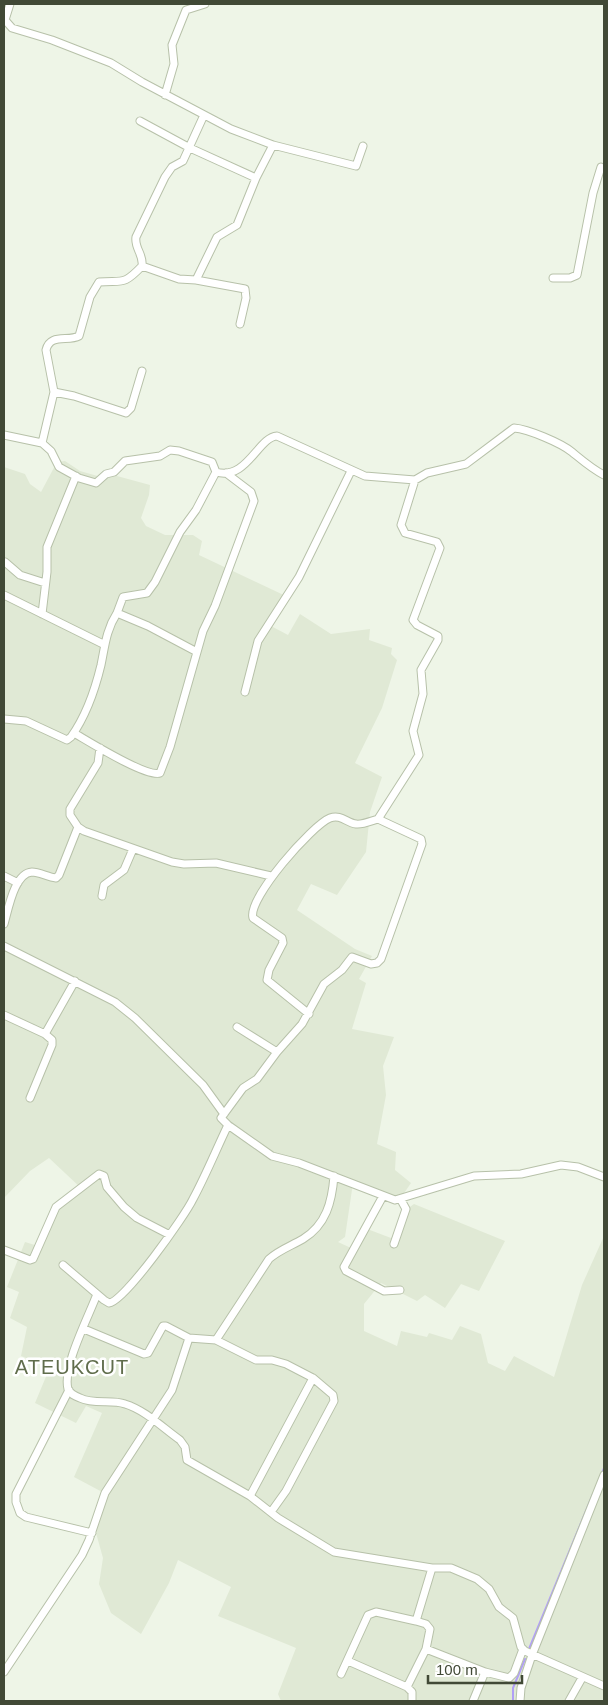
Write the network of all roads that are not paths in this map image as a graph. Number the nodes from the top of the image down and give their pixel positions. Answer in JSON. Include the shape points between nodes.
{"nodes":[{"id":1,"x":10,"y":4,"type":"edge"},
{"id":2,"x":205,"y":4,"type":"edge"},
{"id":3,"x":5,"y":21,"type":"edge"},
{"id":4,"x":165,"y":95,"type":"junction"},
{"id":5,"x":204,"y":115,"type":"junction"},
{"id":6,"x":140,"y":121,"type":"dead end"},
{"id":7,"x":273,"y":144,"type":"junction"},
{"id":8,"x":363,"y":146,"type":"dead end"},
{"id":9,"x":190,"y":148,"type":"junction"},
{"id":10,"x":601,"y":167,"type":"dead end"},
{"id":11,"x":256,"y":178,"type":"junction"},
{"id":12,"x":142,"y":266,"type":"junction"},
{"id":13,"x":553,"y":278,"type":"dead end"},
{"id":14,"x":196,"y":280,"type":"junction"},
{"id":15,"x":240,"y":324,"type":"dead end"},
{"id":16,"x":142,"y":371,"type":"dead end"},
{"id":17,"x":54,"y":392,"type":"junction"},
{"id":18,"x":4,"y":435,"type":"edge"},
{"id":19,"x":42,"y":443,"type":"junction"},
{"id":20,"x":351,"y":470,"type":"junction"},
{"id":21,"x":216,"y":472,"type":"junction"},
{"id":22,"x":226,"y":473,"type":"junction"},
{"id":23,"x":76,"y":476,"type":"junction"},
{"id":24,"x":604,"y":476,"type":"edge"},
{"id":25,"x":414,"y":480,"type":"junction"},
{"id":26,"x":5,"y":562,"type":"edge"},
{"id":27,"x":45,"y":583,"type":"junction"},
{"id":28,"x":4,"y":595,"type":"edge"},
{"id":29,"x":117,"y":613,"type":"junction"},
{"id":30,"x":42,"y":614,"type":"junction"},
{"id":31,"x":103,"y":644,"type":"junction"},
{"id":32,"x":197,"y":652,"type":"junction"},
{"id":33,"x":245,"y":692,"type":"dead end"},
{"id":34,"x":4,"y":719,"type":"edge"},
{"id":35,"x":74,"y":733,"type":"junction"},
{"id":36,"x":100,"y":748,"type":"junction"},
{"id":37,"x":378,"y":819,"type":"junction"},
{"id":38,"x":78,"y":827,"type":"junction"},
{"id":39,"x":133,"y":848,"type":"junction"},
{"id":40,"x":4,"y":876,"type":"edge"},
{"id":41,"x":271,"y":876,"type":"junction"},
{"id":42,"x":18,"y":883,"type":"junction"},
{"id":43,"x":102,"y":896,"type":"dead end"},
{"id":44,"x":4,"y":924,"type":"edge"},
{"id":45,"x":4,"y":946,"type":"edge"},
{"id":46,"x":75,"y":981,"type":"junction"},
{"id":47,"x":309,"y":1014,"type":"junction"},
{"id":48,"x":4,"y":1015,"type":"edge"},
{"id":49,"x":237,"y":1027,"type":"dead end"},
{"id":50,"x":45,"y":1034,"type":"junction"},
{"id":51,"x":277,"y":1052,"type":"junction"},
{"id":52,"x":30,"y":1098,"type":"dead end"},
{"id":53,"x":224,"y":1114,"type":"junction"},
{"id":54,"x":228,"y":1125,"type":"junction"},
{"id":55,"x":334,"y":1176,"type":"junction"},
{"id":56,"x":604,"y":1177,"type":"edge"},
{"id":57,"x":383,"y":1196,"type":"junction"},
{"id":58,"x":401,"y":1200,"type":"junction"},
{"id":59,"x":168,"y":1234,"type":"junction"},
{"id":60,"x":394,"y":1244,"type":"dead end"},
{"id":61,"x":4,"y":1250,"type":"edge"},
{"id":62,"x":63,"y":1265,"type":"dead end"},
{"id":63,"x":400,"y":1290,"type":"dead end"},
{"id":64,"x":97,"y":1294,"type":"junction"},
{"id":65,"x":84,"y":1330,"type":"junction"},
{"id":66,"x":190,"y":1338,"type":"junction"},
{"id":67,"x":216,"y":1340,"type":"junction"},
{"id":68,"x":313,"y":1378,"type":"junction"},
{"id":69,"x":69,"y":1390,"type":"junction"},
{"id":70,"x":154,"y":1421,"type":"junction"},
{"id":71,"x":604,"y":1475,"type":"edge"},
{"id":72,"x":250,"y":1496,"type":"junction"},
{"id":73,"x":274,"y":1515,"type":"junction"},
{"id":74,"x":92,"y":1533,"type":"junction"},
{"id":75,"x":432,"y":1568,"type":"junction"},
{"id":76,"x":416,"y":1621,"type":"junction"},
{"id":77,"x":426,"y":1649,"type":"junction"},
{"id":78,"x":527,"y":1652,"type":"junction"},
{"id":79,"x":348,"y":1661,"type":"junction"},
{"id":80,"x":4,"y":1672,"type":"edge"},
{"id":81,"x":484,"y":1672,"type":"junction"},
{"id":82,"x":341,"y":1674,"type":"dead end"},
{"id":83,"x":582,"y":1678,"type":"junction"},
{"id":84,"x":604,"y":1686,"type":"edge"},
{"id":85,"x":407,"y":1688,"type":"junction"},
{"id":86,"x":412,"y":1701,"type":"edge"},
{"id":87,"x":473,"y":1701,"type":"edge"},
{"id":88,"x":520,"y":1701,"type":"edge"},
{"id":89,"x":569,"y":1701,"type":"edge"}],
"edges":[{"from":1,"to":3,"type":"street"},
{"from":2,"to":4,"type":"street","via":[[186,10],[172,45],[174,64]]},
{"from":3,"to":4,"type":"street","via":[[12,28],[111,63]]},
{"from":4,"to":5,"type":"street"},
{"from":5,"to":7,"type":"street","via":[[251,138]]},
{"from":5,"to":9,"type":"street"},
{"from":6,"to":9,"type":"street"},
{"from":7,"to":8,"type":"street","via":[[356,166]]},
{"from":7,"to":11,"type":"street"},
{"from":9,"to":11,"type":"street"},
{"from":9,"to":12,"type":"street","via":[[183,161],[168,172],[136,237]]},
{"from":10,"to":13,"type":"street","via":[[577,275]]},
{"from":11,"to":14,"type":"street","via":[[237,225],[217,237]]},
{"from":12,"to":14,"type":"street","via":[[179,279]]},
{"from":12,"to":17,"type":"street","via":[[126,280],[115,284],[99,282],[90,296],[79,336],[53,340],[48,344],[46,350]]},
{"from":14,"to":15,"type":"street","via":[[245,289]]},
{"from":16,"to":17,"type":"street","via":[[126,413]]},
{"from":17,"to":19,"type":"street"},
{"from":18,"to":19,"type":"street"},
{"from":19,"to":23,"type":"street","via":[[51,451],[59,467]]},
{"from":20,"to":22,"type":"street","via":[[277,436],[269,439],[246,463]]},
{"from":20,"to":25,"type":"street","via":[[374,477]]},
{"from":20,"to":33,"type":"street","via":[[299,577],[258,641]]},
{"from":21,"to":22,"type":"street"},
{"from":21,"to":23,"type":"street","via":[[211,461],[172,450],[160,456],[125,461],[98,482]]},
{"from":21,"to":29,"type":"street","via":[[155,582],[147,593],[122,597]]},
{"from":22,"to":32,"type":"street","via":[[251,492],[254,500]]},
{"from":23,"to":27,"type":"street","via":[[47,547]]},
{"from":24,"to":25,"type":"street","via":[[560,444],[514,428],[466,464],[427,473]]},
{"from":25,"to":37,"type":"street","via":[[402,529],[405,533],[437,542],[440,548],[413,620],[438,636],[438,640],[421,670],[423,694],[413,731],[419,755]]},
{"from":26,"to":27,"type":"street","via":[[20,575]]},
{"from":27,"to":30,"type":"street"},
{"from":28,"to":30,"type":"street"},
{"from":29,"to":31,"type":"street"},
{"from":29,"to":32,"type":"street"},
{"from":30,"to":31,"type":"street"},
{"from":31,"to":35,"type":"street","via":[[101,664],[88,707]]},
{"from":32,"to":36,"type":"street","via":[[160,773],[153,774]]},
{"from":34,"to":35,"type":"street","via":[[31,723],[66,740]]},
{"from":35,"to":36,"type":"street"},
{"from":36,"to":38,"type":"street","via":[[98,763],[70,809]]},
{"from":37,"to":41,"type":"street","via":[[353,824],[343,818],[331,818]]},
{"from":37,"to":47,"type":"street","via":[[422,842],[385,949],[376,963],[349,959],[342,970],[319,990]]},
{"from":38,"to":39,"type":"street"},
{"from":38,"to":42,"type":"street","via":[[56,878],[28,873]]},
{"from":39,"to":41,"type":"street","via":[[172,862],[216,863]]},
{"from":39,"to":43,"type":"street","via":[[124,870],[104,885]]},
{"from":40,"to":42,"type":"street"},
{"from":41,"to":47,"type":"street","via":[[252,915],[282,938],[283,943],[267,980]]},
{"from":42,"to":44,"type":"street"},
{"from":45,"to":46,"type":"street"},
{"from":46,"to":50,"type":"street"},
{"from":46,"to":53,"type":"street","via":[[115,1002],[134,1018],[203,1085]]},
{"from":47,"to":51,"type":"street"},
{"from":48,"to":50,"type":"street"},
{"from":49,"to":51,"type":"street"},
{"from":50,"to":52,"type":"street","via":[[50,1037],[52,1045]]},
{"from":51,"to":53,"type":"street"},
{"from":53,"to":54,"type":"street","via":[[221,1118]]},
{"from":54,"to":55,"type":"street","via":[[272,1156]]},
{"from":54,"to":59,"type":"street","via":[[192,1201]]},
{"from":55,"to":57,"type":"street"},
{"from":55,"to":67,"type":"street","via":[[332,1200],[325,1217],[304,1239],[269,1259]]},
{"from":56,"to":58,"type":"street","via":[[578,1167],[561,1165],[521,1174],[474,1176]]},
{"from":57,"to":58,"type":"street"},
{"from":57,"to":63,"type":"street","via":[[344,1269],[381,1289]]},
{"from":58,"to":60,"type":"street","via":[[406,1209]]},
{"from":59,"to":61,"type":"street","via":[[137,1218],[110,1192],[104,1176],[99,1174],[56,1208],[33,1259]]},
{"from":59,"to":64,"type":"street","via":[[138,1278],[115,1302],[109,1303]]},
{"from":62,"to":64,"type":"street"},
{"from":64,"to":65,"type":"street"},
{"from":65,"to":66,"type":"street","via":[[144,1354],[148,1353],[163,1326]]},
{"from":65,"to":69,"type":"street","via":[[69,1366]]},
{"from":66,"to":67,"type":"street"},
{"from":66,"to":70,"type":"street","via":[[172,1390]]},
{"from":67,"to":68,"type":"street","via":[[256,1360],[286,1364]]},
{"from":68,"to":72,"type":"street"},
{"from":68,"to":73,"type":"street","via":[[333,1395],[334,1401]]},
{"from":69,"to":70,"type":"street","via":[[82,1400],[124,1403]]},
{"from":69,"to":74,"type":"street","via":[[20,1483],[16,1502],[20,1514],[26,1517]]},
{"from":70,"to":72,"type":"street","via":[[185,1447],[187,1460]]},
{"from":70,"to":74,"type":"street","via":[[105,1493]]},
{"from":71,"to":78,"type":"street"},
{"from":72,"to":73,"type":"street"},
{"from":73,"to":75,"type":"street","via":[[342,1555]]},
{"from":74,"to":80,"type":"street","via":[[82,1555]]},
{"from":75,"to":76,"type":"street"},
{"from":75,"to":78,"type":"street","via":[[451,1568],[484,1584],[499,1607],[513,1618]]},
{"from":76,"to":77,"type":"street","via":[[426,1624],[430,1630]]},
{"from":76,"to":79,"type":"street","via":[[371,1613]]},
{"from":77,"to":81,"type":"street"},
{"from":77,"to":85,"type":"street"},
{"from":78,"to":81,"type":"street","via":[[511,1678]]},
{"from":78,"to":83,"type":"street"},
{"from":78,"to":88,"type":"street"},
{"from":79,"to":82,"type":"street"},
{"from":79,"to":85,"type":"street"},
{"from":81,"to":87,"type":"street"},
{"from":83,"to":84,"type":"street"},
{"from":83,"to":89,"type":"street"},
{"from":85,"to":86,"type":"street","via":[[412,1692]]}]}
